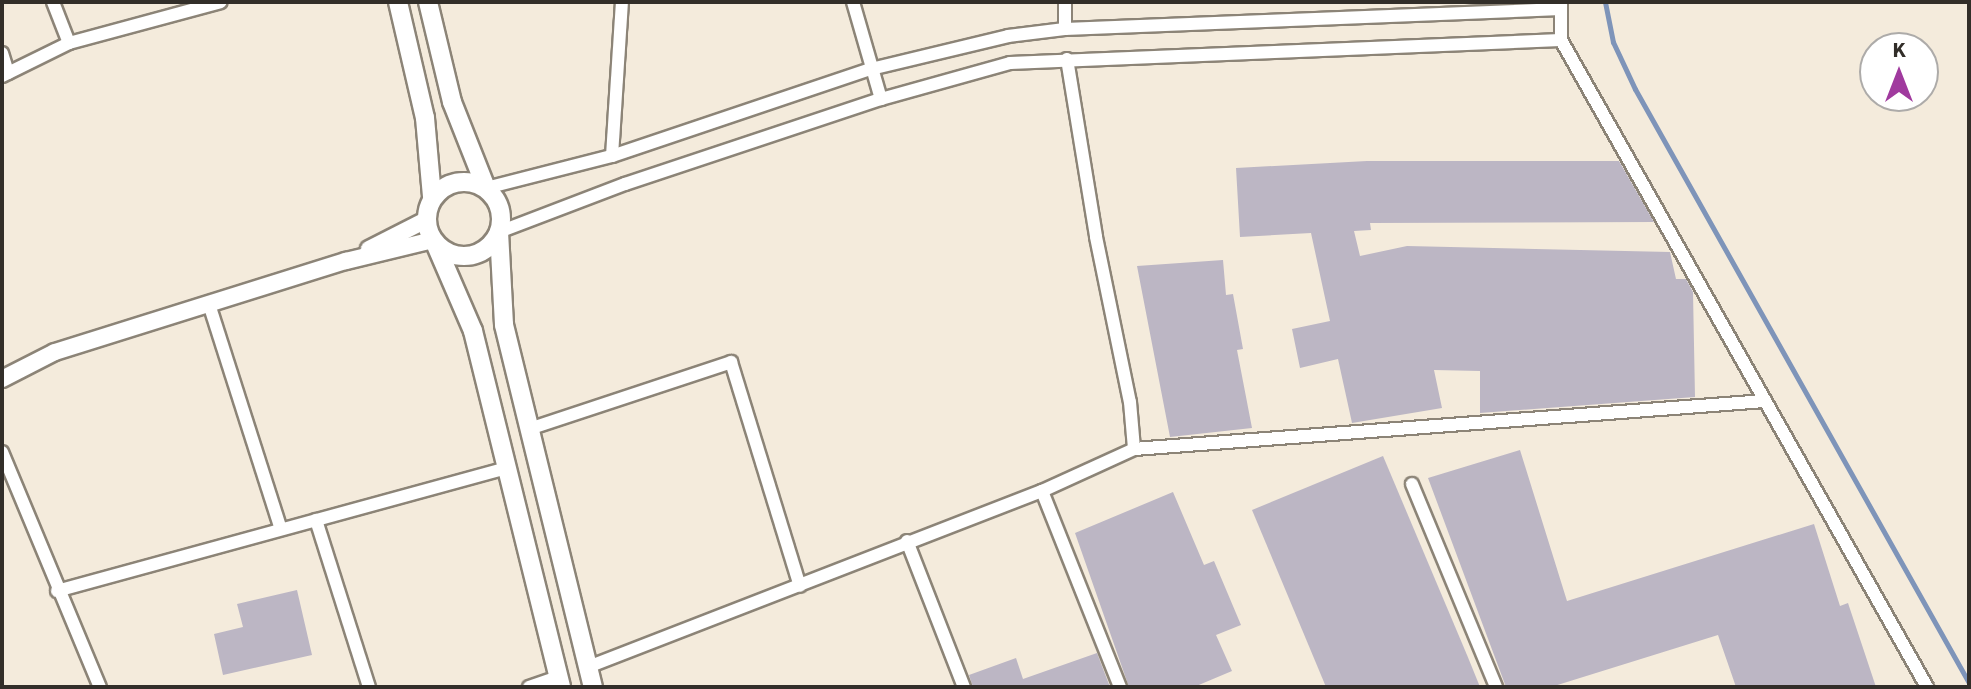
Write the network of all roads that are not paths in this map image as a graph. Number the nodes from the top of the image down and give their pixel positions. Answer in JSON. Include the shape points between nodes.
{"nodes":[{"id":1,"x":53,"y":2,"type":"edge"},
{"id":2,"x":221,"y":2,"type":"edge"},
{"id":3,"x":398,"y":2,"type":"edge"},
{"id":4,"x":428,"y":2,"type":"edge"},
{"id":5,"x":622,"y":2,"type":"edge"},
{"id":6,"x":853,"y":2,"type":"edge"},
{"id":7,"x":1065,"y":2,"type":"edge"},
{"id":8,"x":1561,"y":6,"type":"edge"},
{"id":9,"x":177,"y":7,"type":"edge"},
{"id":10,"x":1065,"y":29,"type":"junction"},
{"id":11,"x":1561,"y":40,"type":"junction"},
{"id":12,"x":69,"y":43,"type":"junction"},
{"id":13,"x":2,"y":53,"type":"edge"},
{"id":14,"x":1067,"y":59,"type":"junction"},
{"id":15,"x":871,"y":69,"type":"junction"},
{"id":16,"x":5,"y":75,"type":"edge"},
{"id":17,"x":881,"y":99,"type":"junction"},
{"id":18,"x":612,"y":156,"type":"junction"},
{"id":19,"x":486,"y":188,"type":"junction"},
{"id":20,"x":432,"y":197,"type":"junction"},
{"id":21,"x":426,"y":220,"type":"junction"},
{"id":22,"x":499,"y":232,"type":"junction"},
{"id":23,"x":434,"y":242,"type":"junction"},
{"id":24,"x":346,"y":261,"type":"junction"},
{"id":25,"x":209,"y":304,"type":"junction"},
{"id":26,"x":2,"y":379,"type":"edge"},
{"id":27,"x":1765,"y":401,"type":"junction"},
{"id":28,"x":529,"y":429,"type":"junction"},
{"id":29,"x":1134,"y":449,"type":"junction"},
{"id":30,"x":2,"y":452,"type":"edge"},
{"id":31,"x":506,"y":468,"type":"junction"},
{"id":32,"x":1412,"y":484,"type":"dead end"},
{"id":33,"x":1042,"y":491,"type":"junction"},
{"id":34,"x":316,"y":520,"type":"junction"},
{"id":35,"x":281,"y":529,"type":"junction"},
{"id":36,"x":907,"y":541,"type":"junction"},
{"id":37,"x":800,"y":586,"type":"junction"},
{"id":38,"x":57,"y":591,"type":"junction"},
{"id":39,"x":588,"y":667,"type":"junction"},
{"id":40,"x":560,"y":682,"type":"edge"},
{"id":41,"x":100,"y":687,"type":"edge"},
{"id":42,"x":369,"y":687,"type":"edge"},
{"id":43,"x":529,"y":687,"type":"edge"},
{"id":44,"x":593,"y":687,"type":"edge"},
{"id":45,"x":964,"y":687,"type":"edge"},
{"id":46,"x":1120,"y":687,"type":"edge"},
{"id":47,"x":1496,"y":687,"type":"edge"},
{"id":48,"x":1927,"y":687,"type":"edge"}],
"edges":[{"from":1,"to":12,"type":"street"},
{"from":2,"to":9,"type":"street"},
{"from":3,"to":20,"type":"main road","via":[[425,118]]},
{"from":4,"to":19,"type":"main road","via":[[452,102]]},
{"from":5,"to":18,"type":"street"},
{"from":6,"to":15,"type":"street"},
{"from":7,"to":10,"type":"street"},
{"from":8,"to":10,"type":"street"},
{"from":8,"to":11,"type":"street"},
{"from":9,"to":12,"type":"street"},
{"from":10,"to":15,"type":"street","via":[[1008,36]]},
{"from":11,"to":14,"type":"street"},
{"from":11,"to":27,"type":"street"},
{"from":12,"to":16,"type":"street"},
{"from":13,"to":16,"type":"street"},
{"from":14,"to":17,"type":"street","via":[[1010,63]]},
{"from":14,"to":29,"type":"street","via":[[1130,402]]},
{"from":15,"to":17,"type":"street"},
{"from":15,"to":18,"type":"street"},
{"from":17,"to":22,"type":"street"},
{"from":18,"to":19,"type":"street"},
{"from":19,"to":20,"type":"main road","via":[[451,183]]},
{"from":19,"to":22,"type":"main road","via":[[500,208]]},
{"from":20,"to":21,"type":"main road"},
{"from":21,"to":23,"type":"main road"},
{"from":21,"to":24,"type":"street"},
{"from":22,"to":23,"type":"main road","via":[[482,252],[470,256],[445,251]]},
{"from":22,"to":28,"type":"main road","via":[[504,325]]},
{"from":23,"to":24,"type":"street"},
{"from":23,"to":31,"type":"main road","via":[[473,331]]},
{"from":24,"to":25,"type":"street"},
{"from":25,"to":26,"type":"street","via":[[55,352]]},
{"from":25,"to":35,"type":"street"},
{"from":27,"to":29,"type":"street"},
{"from":27,"to":48,"type":"street"},
{"from":28,"to":37,"type":"street","via":[[731,362]]},
{"from":28,"to":39,"type":"main road"},
{"from":29,"to":33,"type":"street"},
{"from":30,"to":38,"type":"street"},
{"from":31,"to":34,"type":"street"},
{"from":31,"to":40,"type":"main road"},
{"from":32,"to":47,"type":"street"},
{"from":33,"to":36,"type":"street"},
{"from":33,"to":46,"type":"street"},
{"from":34,"to":35,"type":"street"},
{"from":34,"to":42,"type":"street"},
{"from":35,"to":38,"type":"street"},
{"from":36,"to":37,"type":"street"},
{"from":36,"to":45,"type":"street"},
{"from":37,"to":39,"type":"street"},
{"from":38,"to":41,"type":"street"},
{"from":39,"to":44,"type":"main road"},
{"from":40,"to":43,"type":"street"}]}
